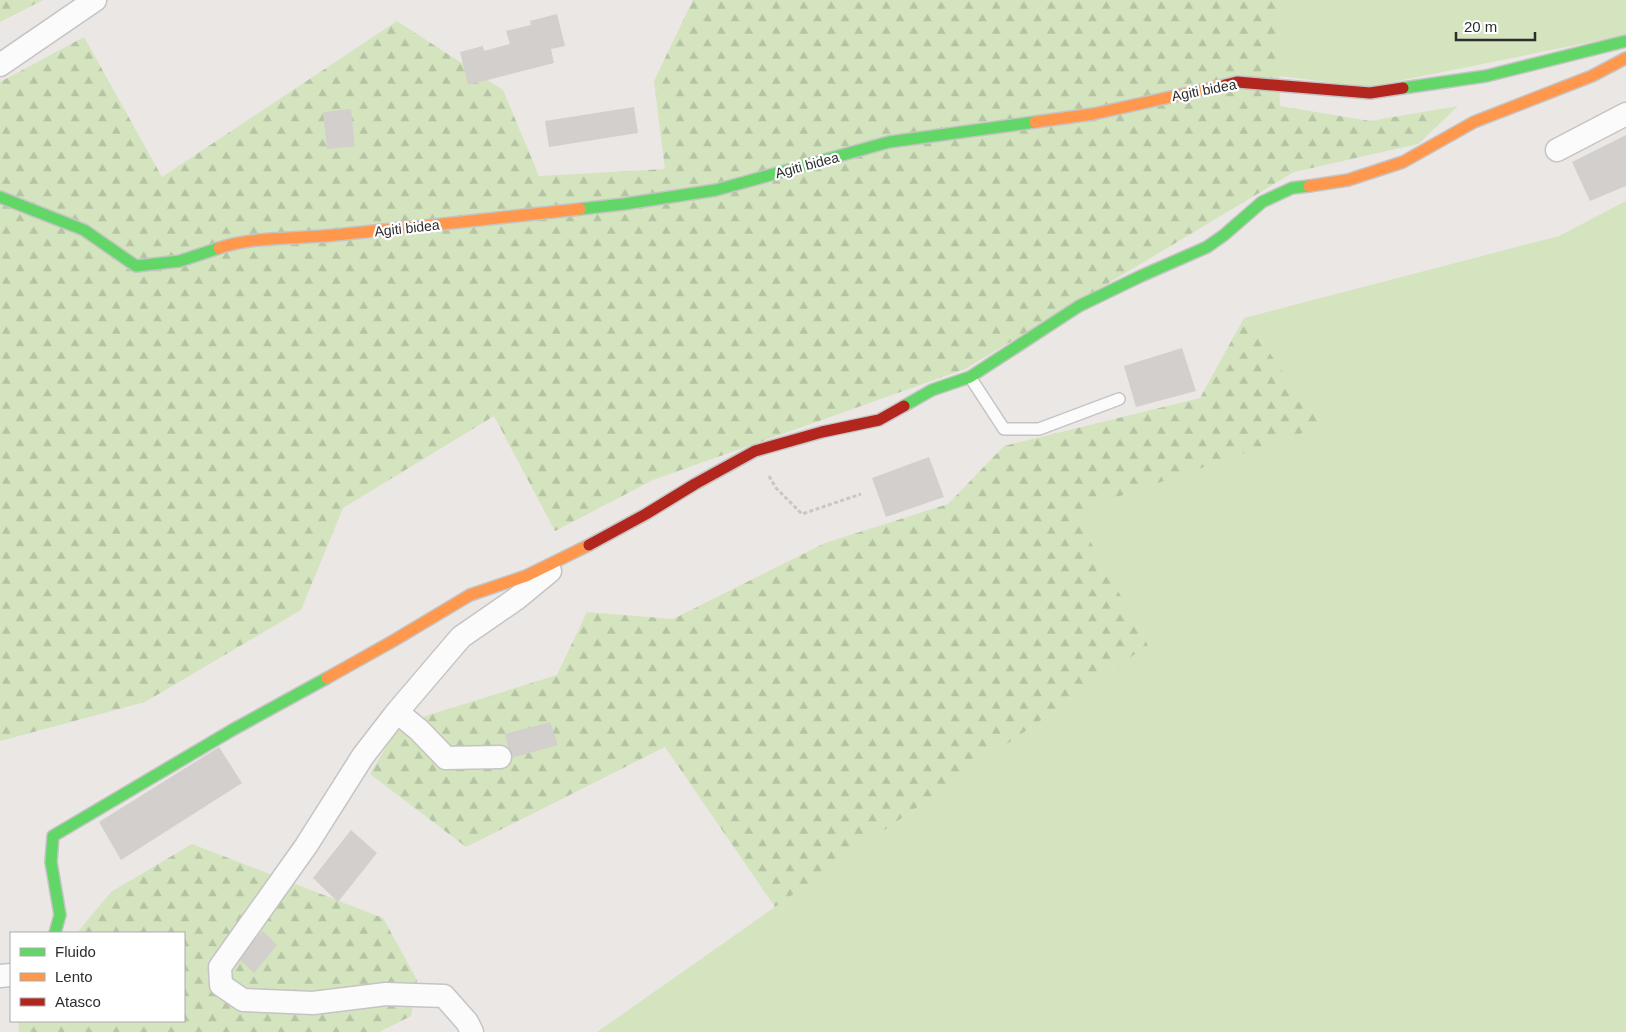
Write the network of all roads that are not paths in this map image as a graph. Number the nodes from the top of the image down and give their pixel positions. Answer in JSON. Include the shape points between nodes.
{"nodes":[{"id":1,"x":95,"y":0,"type":"edge"},
{"id":2,"x":1626,"y":41,"type":"edge"},
{"id":3,"x":1626,"y":58,"type":"edge"},
{"id":4,"x":0,"y":65,"type":"edge"},
{"id":5,"x":1626,"y":114,"type":"edge"},
{"id":6,"x":1557,"y":150,"type":"dead end"},
{"id":7,"x":0,"y":197,"type":"edge"},
{"id":8,"x":970,"y":377,"type":"junction"},
{"id":9,"x":1119,"y":399,"type":"dead end"},
{"id":10,"x":570,"y":555,"type":"junction"},
{"id":11,"x":397,"y":712,"type":"junction"},
{"id":12,"x":500,"y":757,"type":"dead end"},
{"id":13,"x":55,"y":932,"type":"edge"},
{"id":14,"x":472,"y":1032,"type":"edge"}],
"edges":[{"from":1,"to":4,"type":"street"},
{"from":2,"to":7,"type":"street","name":"Agiti bidea","via":[[1486,76],[1370,92],[1237,82],[1093,114],[889,142],[716,190],[624,204],[411,228],[236,242],[180,261],[136,266],[84,230]]},
{"from":3,"to":8,"type":"street","via":[[1592,76],[1474,122],[1403,162],[1348,180],[1292,188],[1262,202],[1207,247],[1079,306]]},
{"from":5,"to":6,"type":"street"},
{"from":8,"to":9,"type":"lane","via":[[1004,429],[1039,429]]},
{"from":8,"to":10,"type":"street","via":[[932,390],[879,420],[755,451]]},
{"from":10,"to":11,"type":"street","via":[[516,599],[461,637]]},
{"from":10,"to":13,"type":"street","via":[[526,576],[470,595],[53,836],[51,862],[60,914]]},
{"from":11,"to":12,"type":"street","via":[[446,758]]},
{"from":11,"to":14,"type":"street","via":[[363,756],[306,846],[220,968],[221,985],[244,1000],[313,1003],[386,994],[444,996]]}]}
